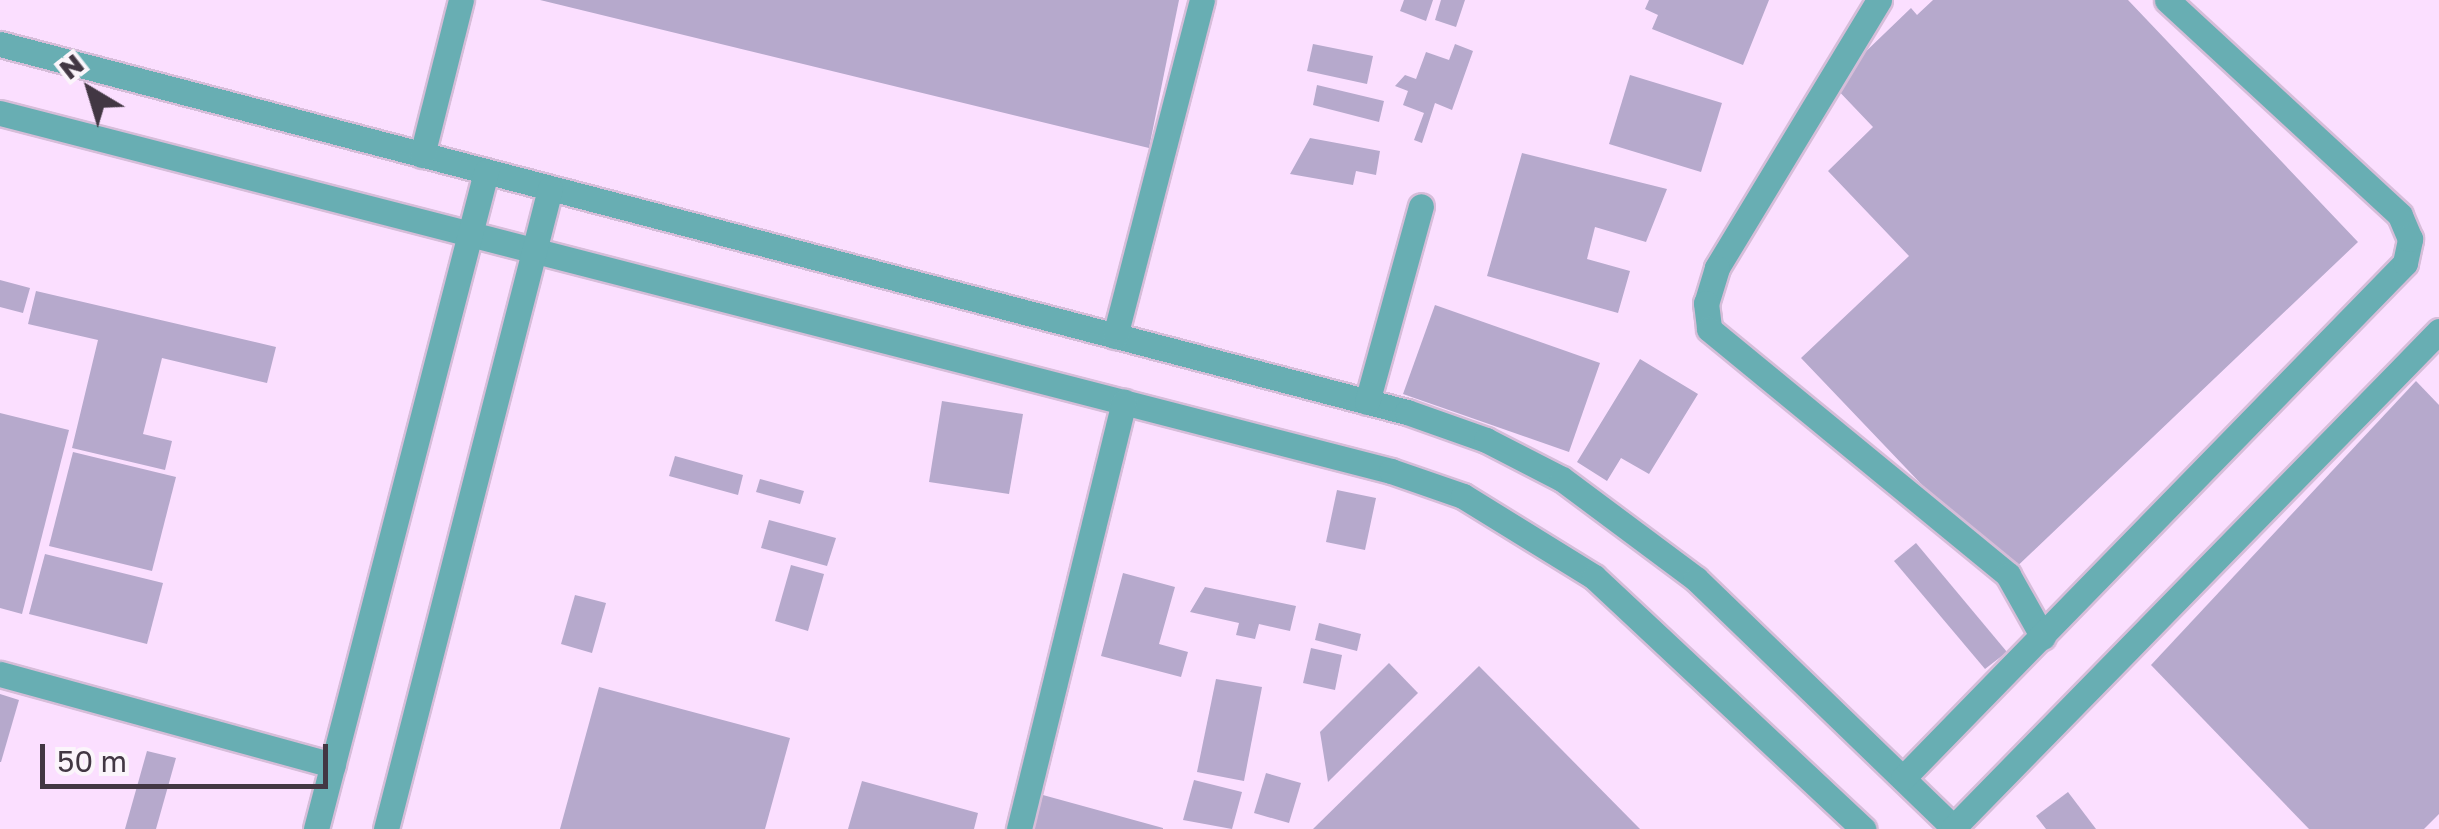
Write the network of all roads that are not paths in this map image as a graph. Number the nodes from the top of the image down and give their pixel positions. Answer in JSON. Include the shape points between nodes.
{"nodes":[{"id":1,"x":462,"y":0,"type":"edge"},
{"id":2,"x":1202,"y":0,"type":"edge"},
{"id":3,"x":1879,"y":0,"type":"edge"},
{"id":4,"x":2167,"y":0,"type":"edge"},
{"id":5,"x":0,"y":44,"type":"edge"},
{"id":6,"x":0,"y":114,"type":"edge"},
{"id":7,"x":422,"y":155,"type":"junction"},
{"id":8,"x":486,"y":172,"type":"junction"},
{"id":9,"x":550,"y":189,"type":"junction"},
{"id":10,"x":1421,"y":206,"type":"dead end"},
{"id":11,"x":471,"y":234,"type":"junction"},
{"id":12,"x":536,"y":251,"type":"junction"},
{"id":13,"x":2439,"y":331,"type":"edge"},
{"id":14,"x":1116,"y":336,"type":"junction"},
{"id":15,"x":1124,"y":402,"type":"junction"},
{"id":16,"x":1367,"y":402,"type":"junction"},
{"id":17,"x":2043,"y":638,"type":"junction"},
{"id":18,"x":0,"y":674,"type":"edge"},
{"id":19,"x":333,"y":765,"type":"junction"},
{"id":20,"x":1903,"y":778,"type":"junction"},
{"id":21,"x":1954,"y":828,"type":"edge"},
{"id":22,"x":316,"y":829,"type":"edge"},
{"id":23,"x":386,"y":829,"type":"edge"},
{"id":24,"x":1019,"y":829,"type":"edge"},
{"id":25,"x":1862,"y":829,"type":"edge"}],
"edges":[{"from":1,"to":7,"type":"street"},
{"from":2,"to":14,"type":"street"},
{"from":3,"to":17,"type":"street","via":[[1717,268],[1706,303],[1709,329],[2008,574]]},
{"from":4,"to":17,"type":"street","via":[[2400,215],[2408,251],[2397,273]]},
{"from":5,"to":7,"type":"street"},
{"from":6,"to":11,"type":"street"},
{"from":7,"to":8,"type":"street"},
{"from":8,"to":9,"type":"street"},
{"from":8,"to":11,"type":"street"},
{"from":9,"to":12,"type":"street"},
{"from":9,"to":14,"type":"street"},
{"from":10,"to":16,"type":"street"},
{"from":11,"to":12,"type":"street"},
{"from":11,"to":19,"type":"street"},
{"from":12,"to":15,"type":"street"},
{"from":12,"to":23,"type":"street"},
{"from":13,"to":21,"type":"street"},
{"from":14,"to":16,"type":"street"},
{"from":15,"to":24,"type":"street"},
{"from":15,"to":25,"type":"street","via":[[1391,471],[1462,496],[1530,534],[1654,628]]},
{"from":16,"to":20,"type":"street","via":[[1486,440],[1632,526]]},
{"from":17,"to":20,"type":"street"},
{"from":18,"to":19,"type":"street"},
{"from":19,"to":22,"type":"street"},
{"from":20,"to":21,"type":"street"}]}
